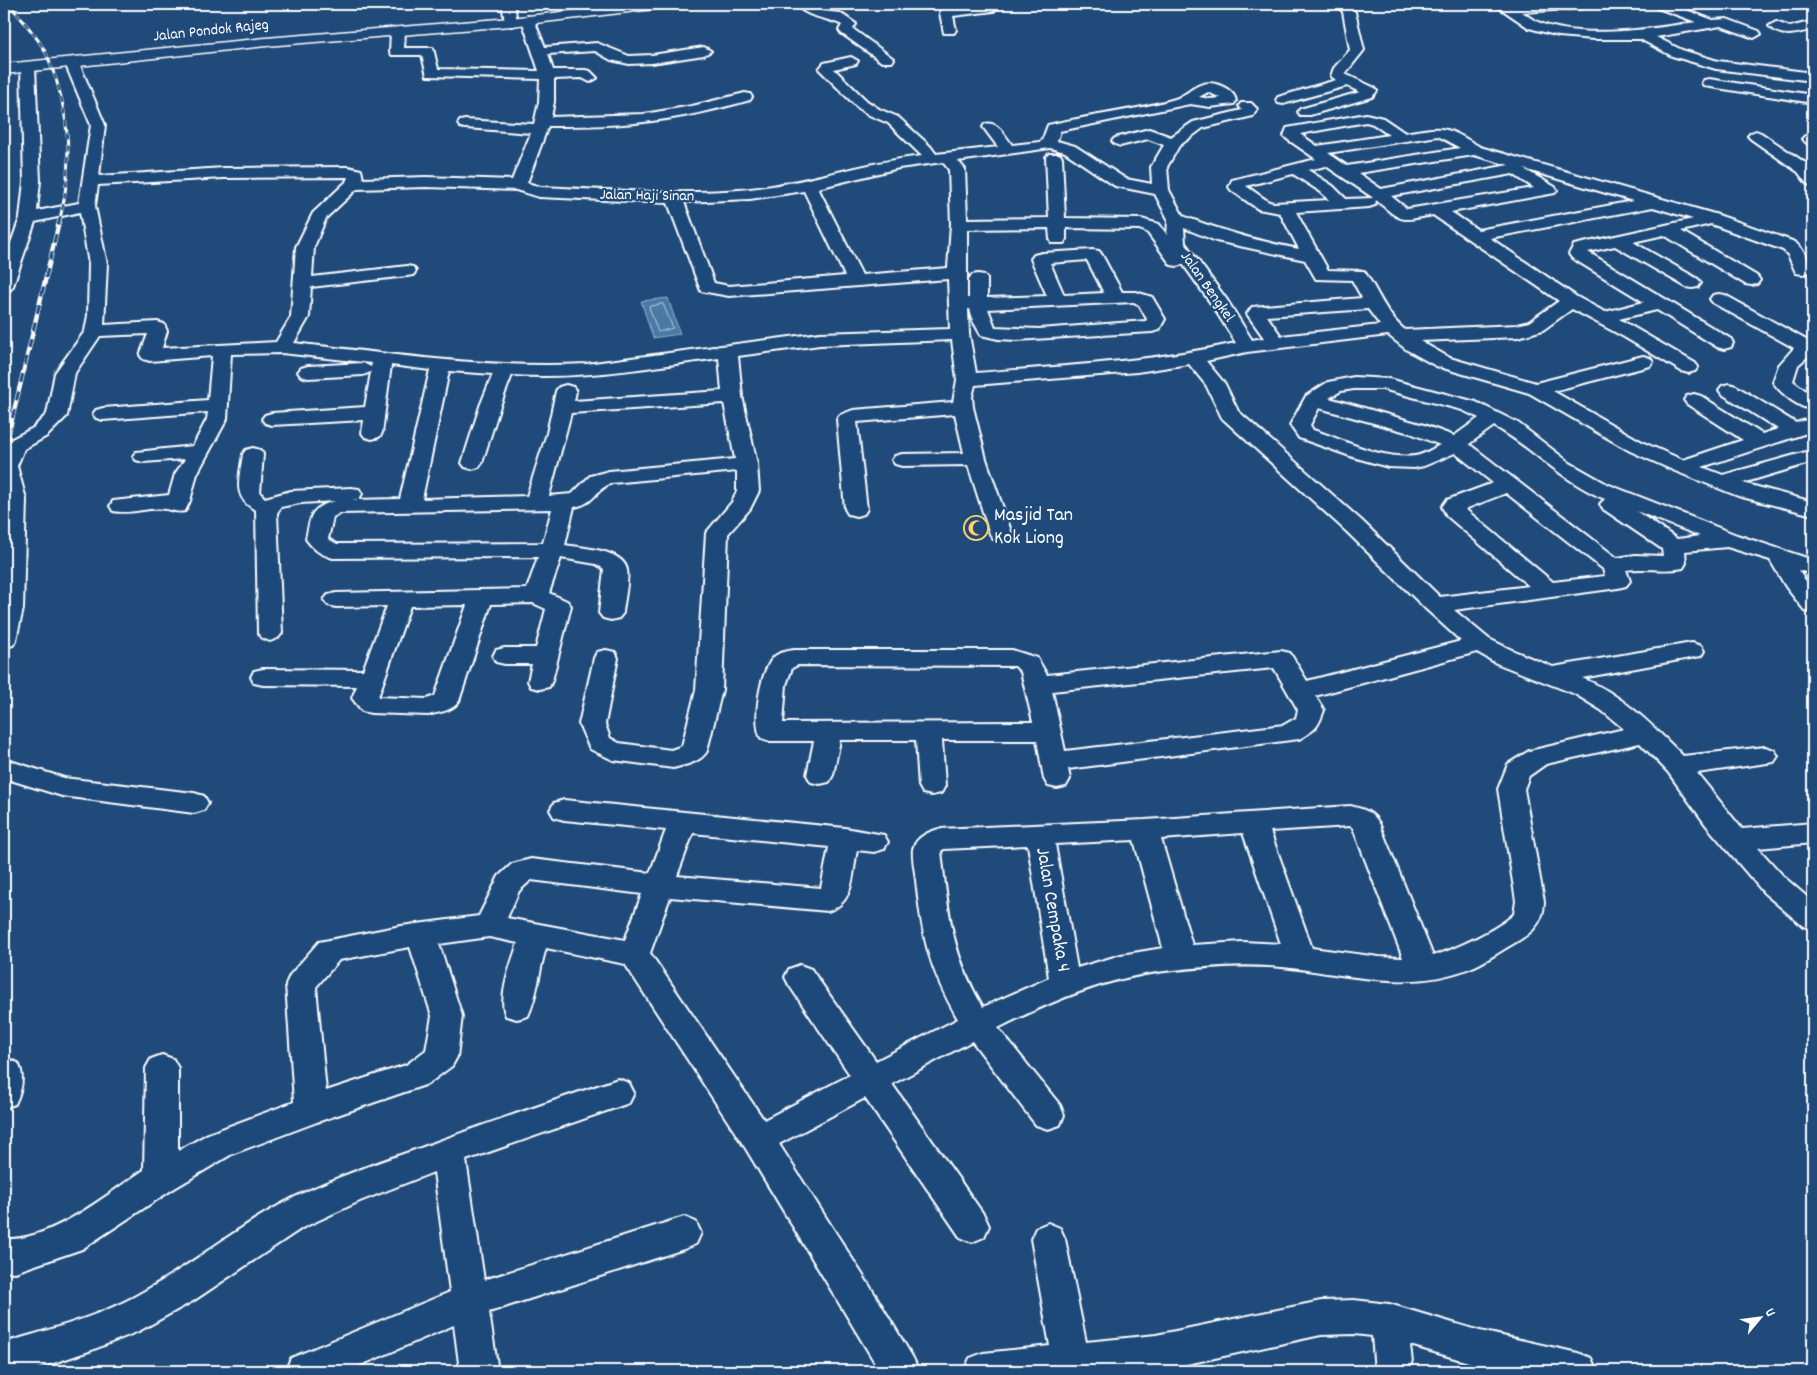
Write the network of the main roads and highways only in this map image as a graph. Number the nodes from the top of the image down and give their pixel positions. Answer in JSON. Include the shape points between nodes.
{"nodes":[{"id":1,"x":662,"y":4,"type":"edge"},
{"id":2,"x":607,"y":7,"type":"edge"},
{"id":3,"x":4,"y":69,"type":"edge"}],
"edges":[{"from":1,"to":2,"type":"main road","name":"Jalan Pondok Rajeg"},
{"from":2,"to":3,"type":"main road","name":"Jalan Pondok Rajeg","via":[[511,22],[266,42]]}]}
